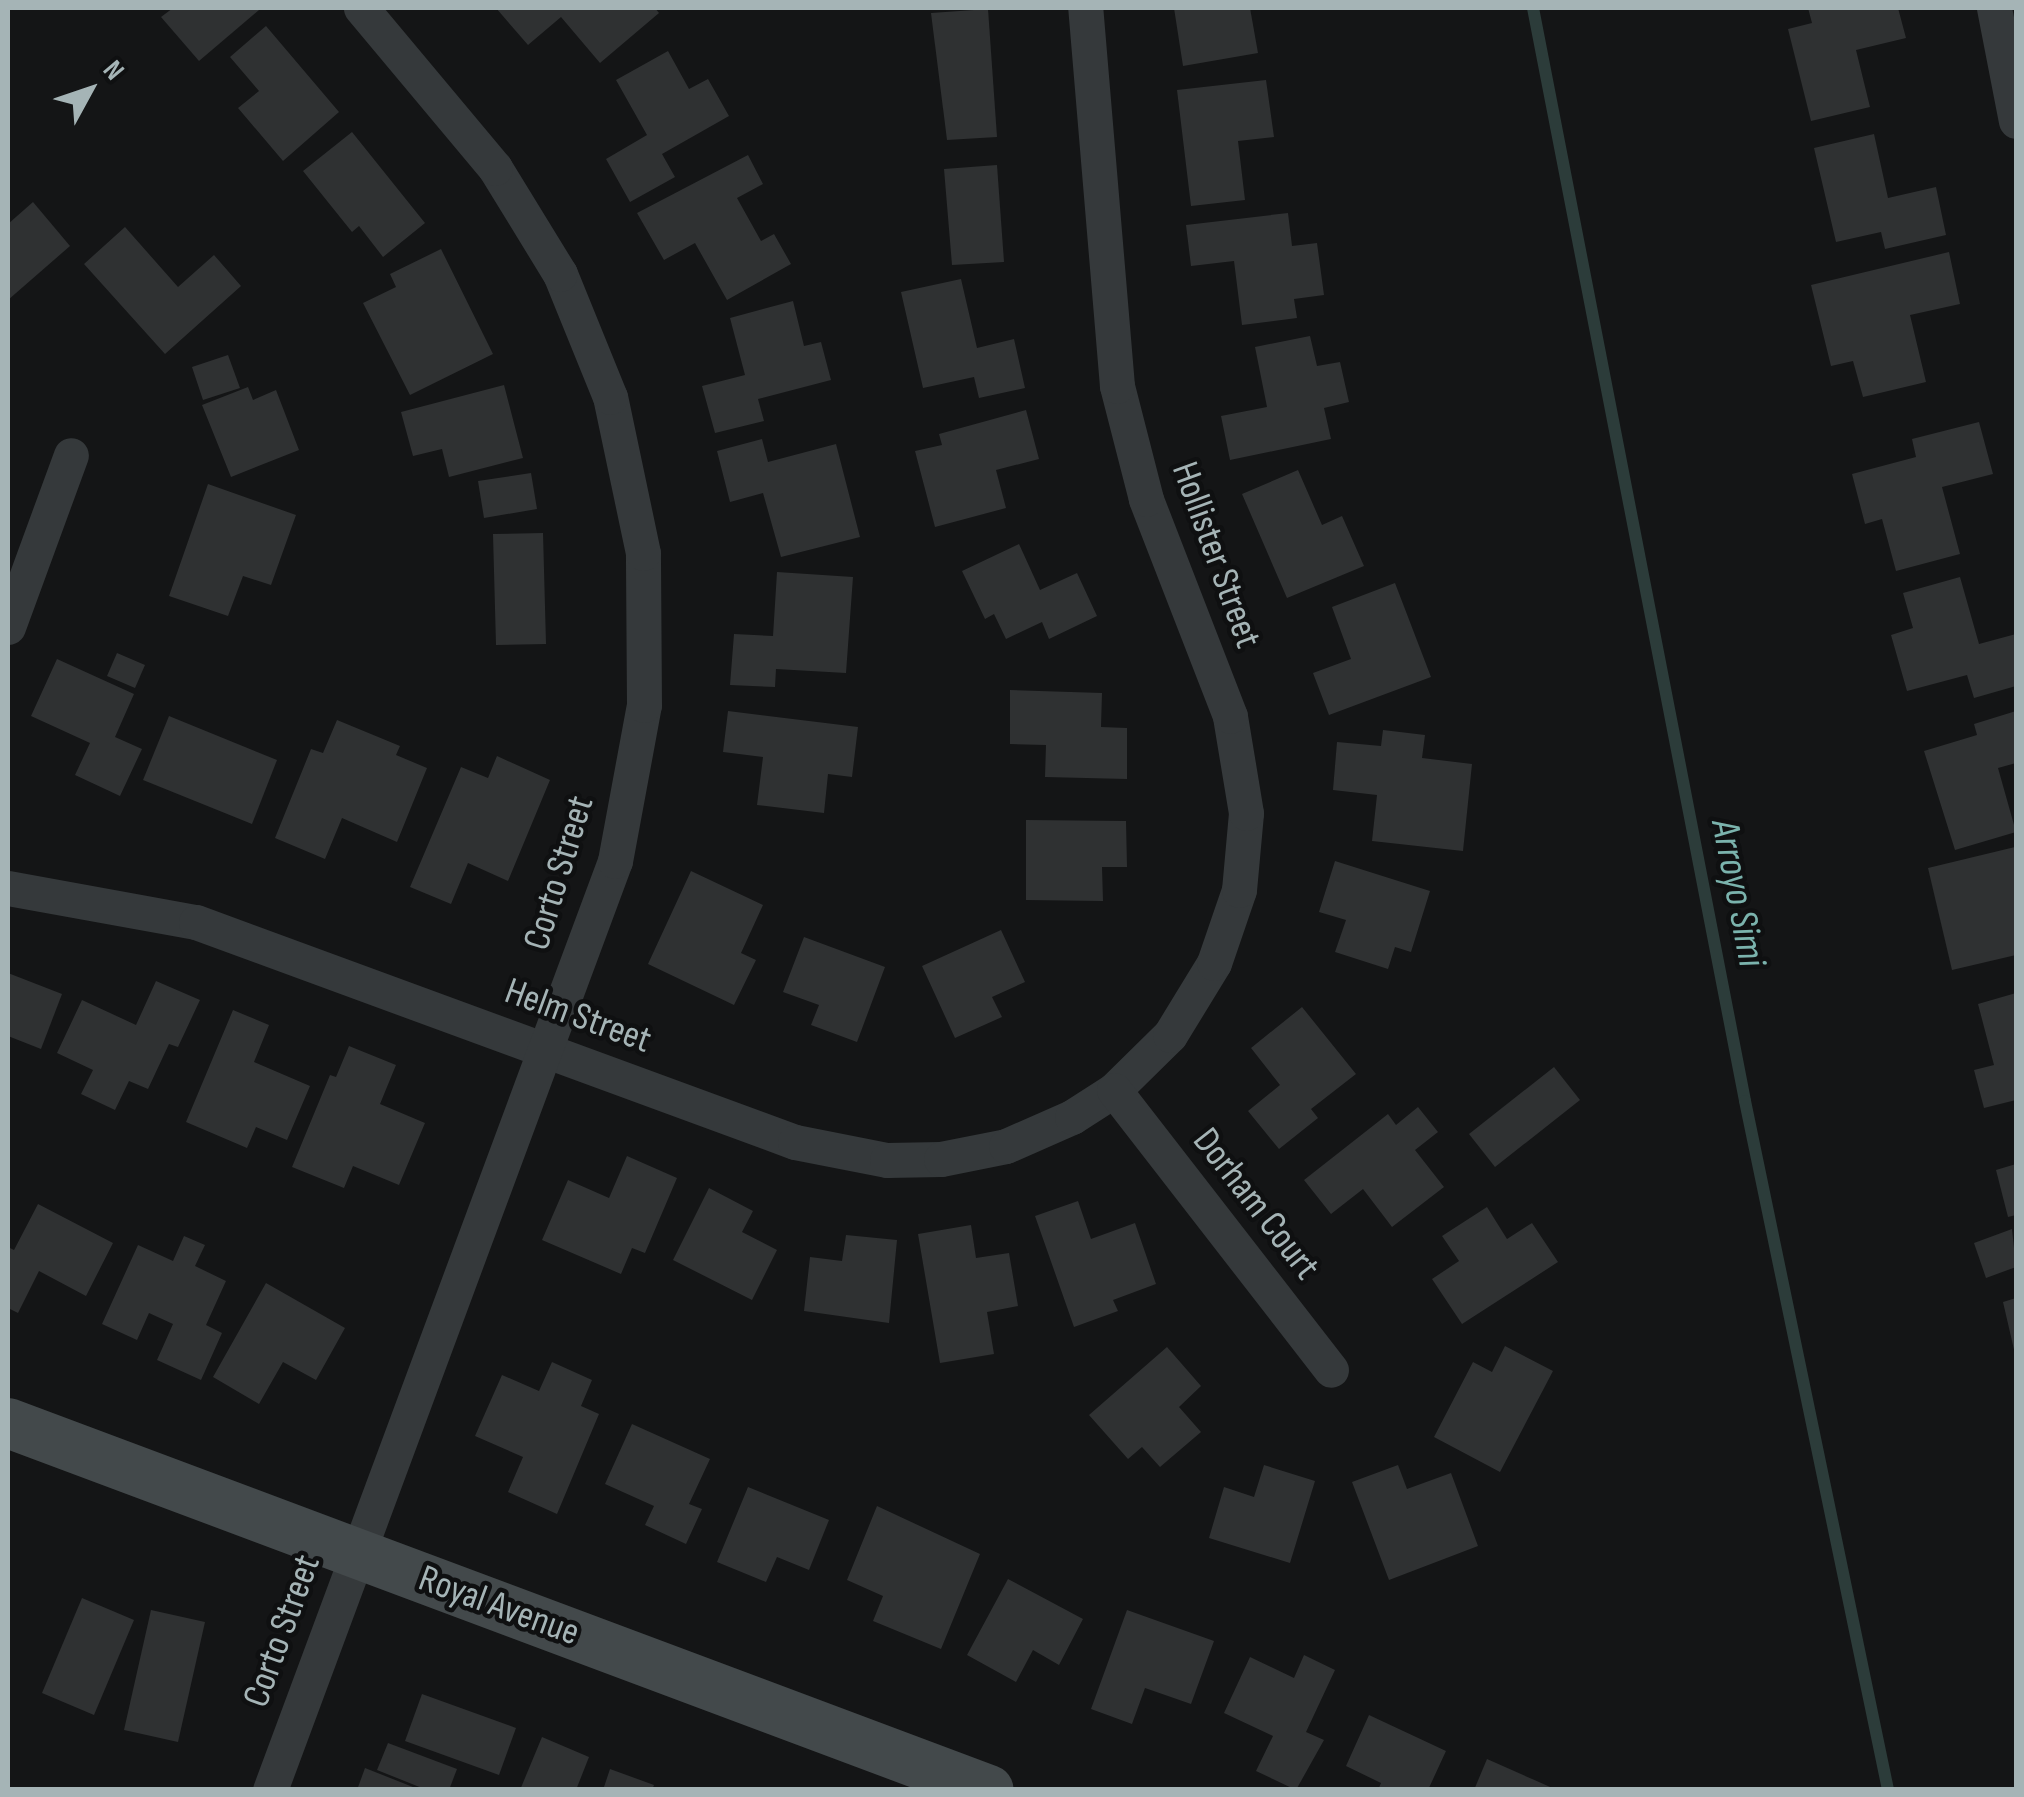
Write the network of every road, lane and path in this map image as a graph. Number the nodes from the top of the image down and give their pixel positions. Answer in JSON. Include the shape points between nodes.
{"nodes":[{"id":1,"x":361,"y":8,"type":"edge"},
{"id":2,"x":1085,"y":8,"type":"edge"},
{"id":3,"x":1994,"y":8,"type":"edge"},
{"id":4,"x":2016,"y":121,"type":"edge"},
{"id":5,"x":71,"y":455,"type":"dead end"},
{"id":6,"x":8,"y":627,"type":"edge"},
{"id":7,"x":8,"y":888,"type":"edge"},
{"id":8,"x":546,"y":1050,"type":"junction"},
{"id":9,"x":1114,"y":1090,"type":"junction"},
{"id":10,"x":1331,"y":1370,"type":"dead end"},
{"id":11,"x":8,"y":1423,"type":"edge"},
{"id":12,"x":356,"y":1553,"type":"junction"},
{"id":13,"x":270,"y":1790,"type":"edge"},
{"id":14,"x":990,"y":1790,"type":"edge"}],
"edges":[{"from":1,"to":8,"type":"street","name":"Corto Street","via":[[495,168],[560,274],[610,396],[630,468],[643,554],[644,705],[615,861]]},
{"from":2,"to":9,"type":"street","name":"Hollister Street","via":[[1117,386],[1146,500],[1230,716],[1246,812],[1239,890],[1214,963],[1170,1035]]},
{"from":3,"to":4,"type":"street"},
{"from":5,"to":6,"type":"street"},
{"from":7,"to":8,"type":"street","name":"Helm Street","via":[[196,922]]},
{"from":8,"to":9,"type":"street","name":"Helm Street","via":[[796,1142],[886,1160],[942,1159],[1006,1146]]},
{"from":8,"to":12,"type":"street","name":"Corto Street"},
{"from":9,"to":10,"type":"street","name":"Dorham Court"},
{"from":11,"to":12,"type":"main road","name":"Royal Avenue"},
{"from":12,"to":13,"type":"street","name":"Corto Street"},
{"from":12,"to":14,"type":"main road","name":"Royal Avenue"}]}
